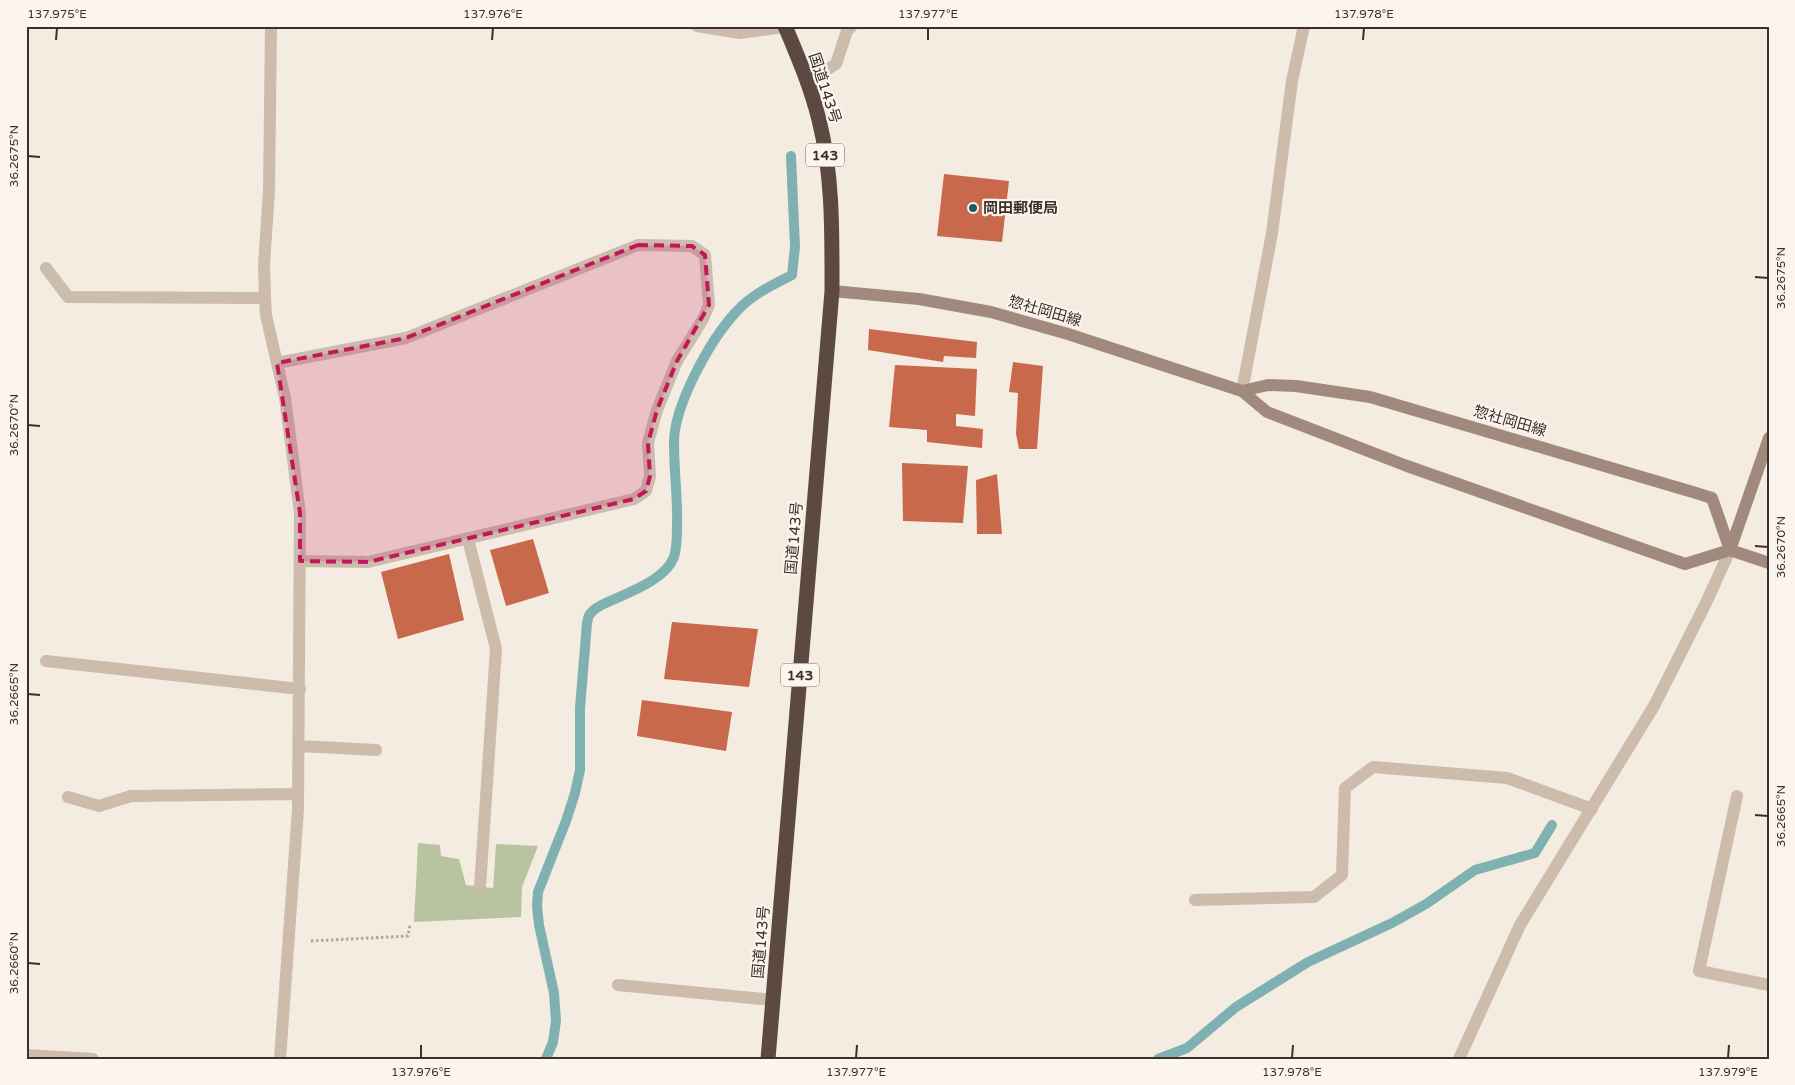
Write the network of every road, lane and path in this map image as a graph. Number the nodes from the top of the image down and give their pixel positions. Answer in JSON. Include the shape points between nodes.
{"nodes":[{"id":1,"x":271,"y":26,"type":"edge"},
{"id":2,"x":697,"y":26,"type":"edge"},
{"id":3,"x":852,"y":26,"type":"edge"},
{"id":4,"x":1304,"y":26,"type":"edge"},
{"id":5,"x":785,"y":27,"type":"edge"},
{"id":6,"x":808,"y":82,"type":"junction"},
{"id":7,"x":46,"y":268,"type":"dead end"},
{"id":8,"x":832,"y":291,"type":"junction"},
{"id":9,"x":265,"y":298,"type":"junction"},
{"id":10,"x":277,"y":363,"type":"junction"},
{"id":11,"x":1242,"y":391,"type":"junction"},
{"id":12,"x":1769,"y":438,"type":"edge"},
{"id":13,"x":468,"y":540,"type":"junction"},
{"id":14,"x":1730,"y":550,"type":"junction"},
{"id":15,"x":300,"y":561,"type":"junction"},
{"id":16,"x":1769,"y":564,"type":"edge"},
{"id":17,"x":46,"y":661,"type":"dead end"},
{"id":18,"x":300,"y":689,"type":"junction"},
{"id":19,"x":299,"y":746,"type":"junction"},
{"id":20,"x":376,"y":750,"type":"dead end"},
{"id":21,"x":298,"y":794,"type":"junction"},
{"id":22,"x":1737,"y":796,"type":"dead end"},
{"id":23,"x":68,"y":797,"type":"dead end"},
{"id":24,"x":1592,"y":809,"type":"junction"},
{"id":25,"x":480,"y":887,"type":"dead end"},
{"id":26,"x":1195,"y":900,"type":"dead end"},
{"id":27,"x":410,"y":924,"type":"dead end"},
{"id":28,"x":288,"y":942,"type":"junction"},
{"id":29,"x":618,"y":985,"type":"dead end"},
{"id":30,"x":1769,"y":985,"type":"edge"},
{"id":31,"x":773,"y":1000,"type":"junction"},
{"id":32,"x":26,"y":1055,"type":"edge"},
{"id":33,"x":93,"y":1059,"type":"edge"},
{"id":34,"x":280,"y":1059,"type":"edge"},
{"id":35,"x":768,"y":1059,"type":"edge"},
{"id":36,"x":1460,"y":1059,"type":"edge"}],
"edges":[{"from":1,"to":9,"type":"street"},
{"from":2,"to":5,"type":"street","via":[[740,33]]},
{"from":3,"to":6,"type":"street","via":[[836,64]]},
{"from":4,"to":11,"type":"street","via":[[1292,81],[1272,234]]},
{"from":5,"to":6,"type":"highway","name":"国道143号","number":"143"},
{"from":6,"to":8,"type":"highway","name":"国道143号","number":"143","via":[[826,160],[832,217]]},
{"from":7,"to":9,"type":"street","via":[[68,297]]},
{"from":8,"to":11,"type":"main road","name":"惣社岡田線","via":[[919,299],[991,312]]},
{"from":8,"to":31,"type":"highway","name":"国道143号","number":"143"},
{"from":9,"to":10,"type":"street"},
{"from":10,"to":13,"type":"street","via":[[406,338],[638,244],[692,246],[705,255],[709,306],[677,361],[657,410],[648,443],[650,476],[646,491],[634,499]]},
{"from":10,"to":15,"type":"street","via":[[285,398],[300,513]]},
{"from":11,"to":14,"type":"main road","name":"惣社岡田線","via":[[1267,412],[1407,466],[1685,564]]},
{"from":11,"to":14,"type":"main road","name":"惣社岡田線","via":[[1268,386],[1296,386],[1370,397],[1712,498]]},
{"from":12,"to":14,"type":"main road"},
{"from":13,"to":15,"type":"street","via":[[368,562]]},
{"from":13,"to":25,"type":"street","via":[[496,649]]},
{"from":14,"to":16,"type":"main road"},
{"from":14,"to":24,"type":"street","via":[[1654,706]]},
{"from":15,"to":18,"type":"street"},
{"from":17,"to":18,"type":"street"},
{"from":18,"to":19,"type":"street"},
{"from":19,"to":20,"type":"street"},
{"from":19,"to":21,"type":"street"},
{"from":21,"to":23,"type":"street","via":[[131,796],[99,806]]},
{"from":21,"to":28,"type":"street"},
{"from":22,"to":30,"type":"street","via":[[1699,970]]},
{"from":24,"to":26,"type":"street","via":[[1507,778],[1373,767],[1345,788],[1342,875],[1314,897]]},
{"from":24,"to":36,"type":"street","via":[[1520,925]]},
{"from":27,"to":28,"type":"path","via":[[408,936]]},
{"from":28,"to":34,"type":"street"},
{"from":29,"to":31,"type":"street"},
{"from":31,"to":35,"type":"highway","name":"国道143号","number":"143"},
{"from":32,"to":33,"type":"street"}]}
